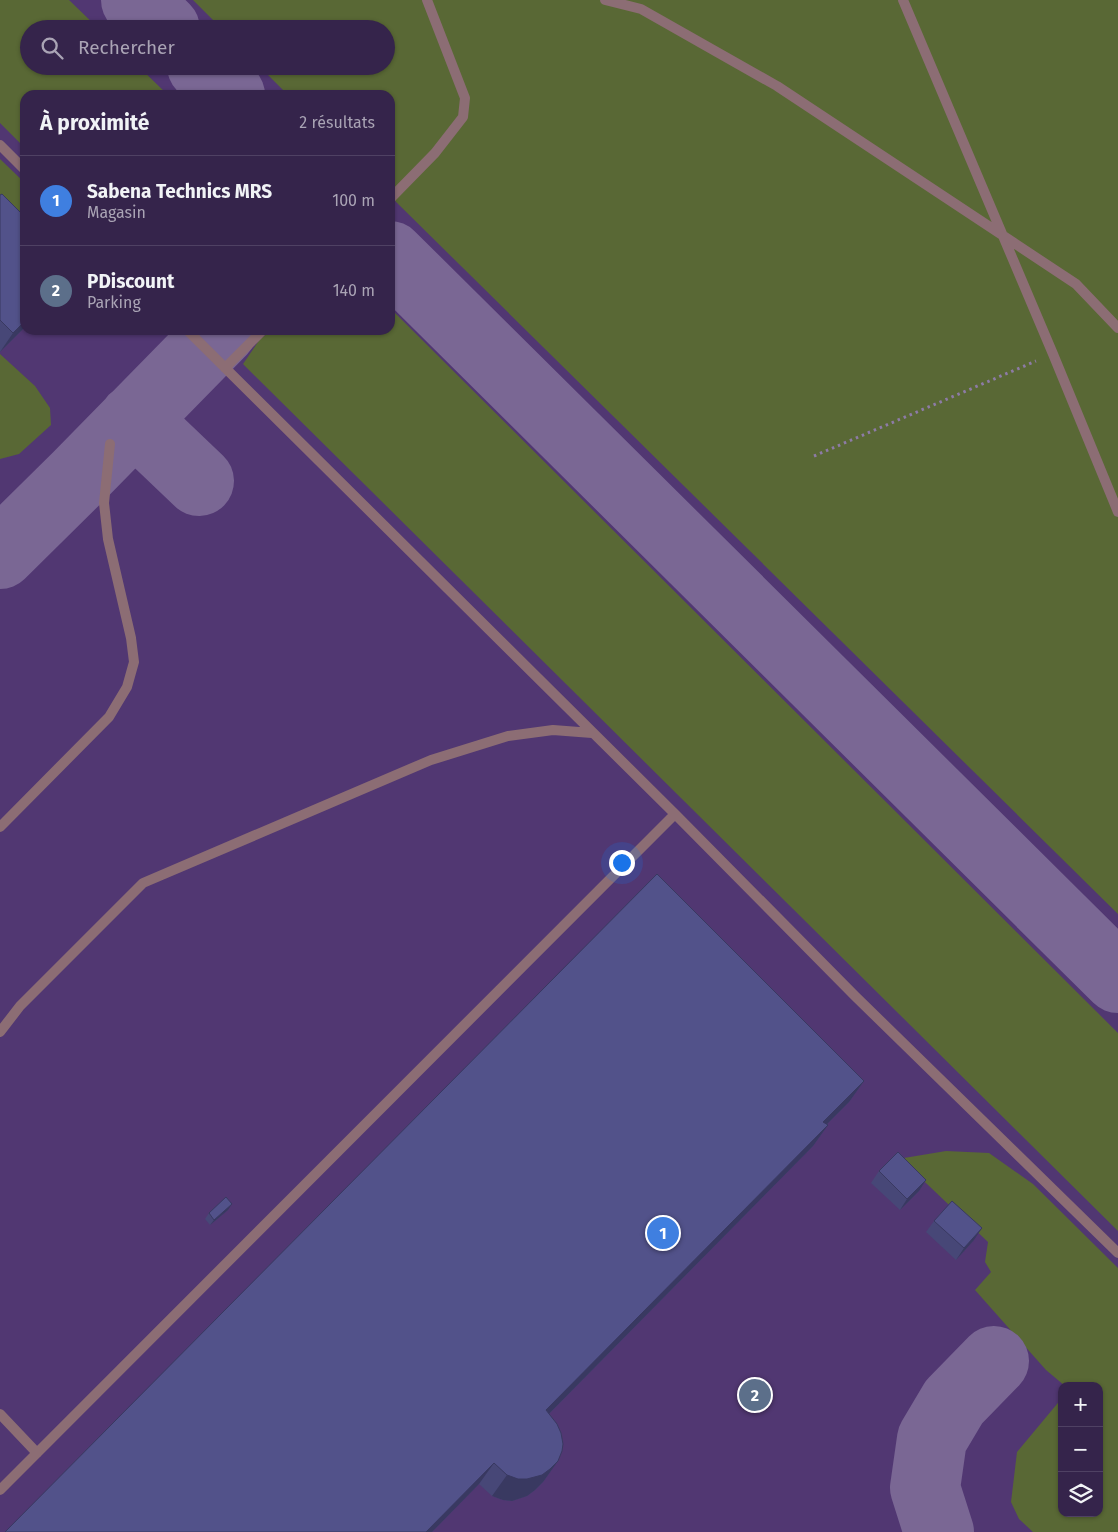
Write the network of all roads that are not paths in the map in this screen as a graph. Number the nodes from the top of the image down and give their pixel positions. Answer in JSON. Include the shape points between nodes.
{"nodes":[{"id":1,"x":427,"y":0,"type":"edge"},
{"id":2,"x":605,"y":0,"type":"edge"},
{"id":3,"x":903,"y":0,"type":"edge"},
{"id":4,"x":0,"y":146,"type":"edge"},
{"id":5,"x":20,"y":165,"type":"edge"},
{"id":6,"x":395,"y":194,"type":"edge"},
{"id":7,"x":1003,"y":236,"type":"junction"},
{"id":8,"x":1118,"y":328,"type":"edge"},
{"id":9,"x":192,"y":335,"type":"edge"},
{"id":10,"x":258,"y":335,"type":"edge"},
{"id":11,"x":226,"y":368,"type":"junction"},
{"id":12,"x":110,"y":444,"type":"dead end"},
{"id":13,"x":1118,"y":512,"type":"edge"},
{"id":14,"x":592,"y":733,"type":"junction"},
{"id":15,"x":675,"y":814,"type":"junction"},
{"id":16,"x":0,"y":826,"type":"edge"},
{"id":17,"x":0,"y":1032,"type":"edge"},
{"id":18,"x":1118,"y":1253,"type":"edge"},
{"id":19,"x":0,"y":1414,"type":"edge"},
{"id":20,"x":37,"y":1453,"type":"junction"},
{"id":21,"x":0,"y":1490,"type":"edge"}],
"edges":[{"from":1,"to":6,"type":"lane","via":[[465,98],[463,118]]},
{"from":2,"to":7,"type":"lane","via":[[641,9],[777,86]]},
{"from":3,"to":7,"type":"lane"},
{"from":4,"to":5,"type":"lane"},
{"from":7,"to":8,"type":"lane","via":[[1076,284]]},
{"from":7,"to":13,"type":"lane"},
{"from":9,"to":11,"type":"lane"},
{"from":10,"to":11,"type":"lane"},
{"from":11,"to":14,"type":"lane"},
{"from":12,"to":16,"type":"lane","via":[[104,503],[108,539],[134,662],[127,687],[109,717]]},
{"from":14,"to":15,"type":"lane"},
{"from":14,"to":17,"type":"lane","via":[[552,730],[508,736],[431,760],[143,883],[20,1006]]},
{"from":15,"to":18,"type":"lane","via":[[855,996]]},
{"from":15,"to":20,"type":"lane"},
{"from":19,"to":20,"type":"lane"},
{"from":20,"to":21,"type":"lane"}]}
